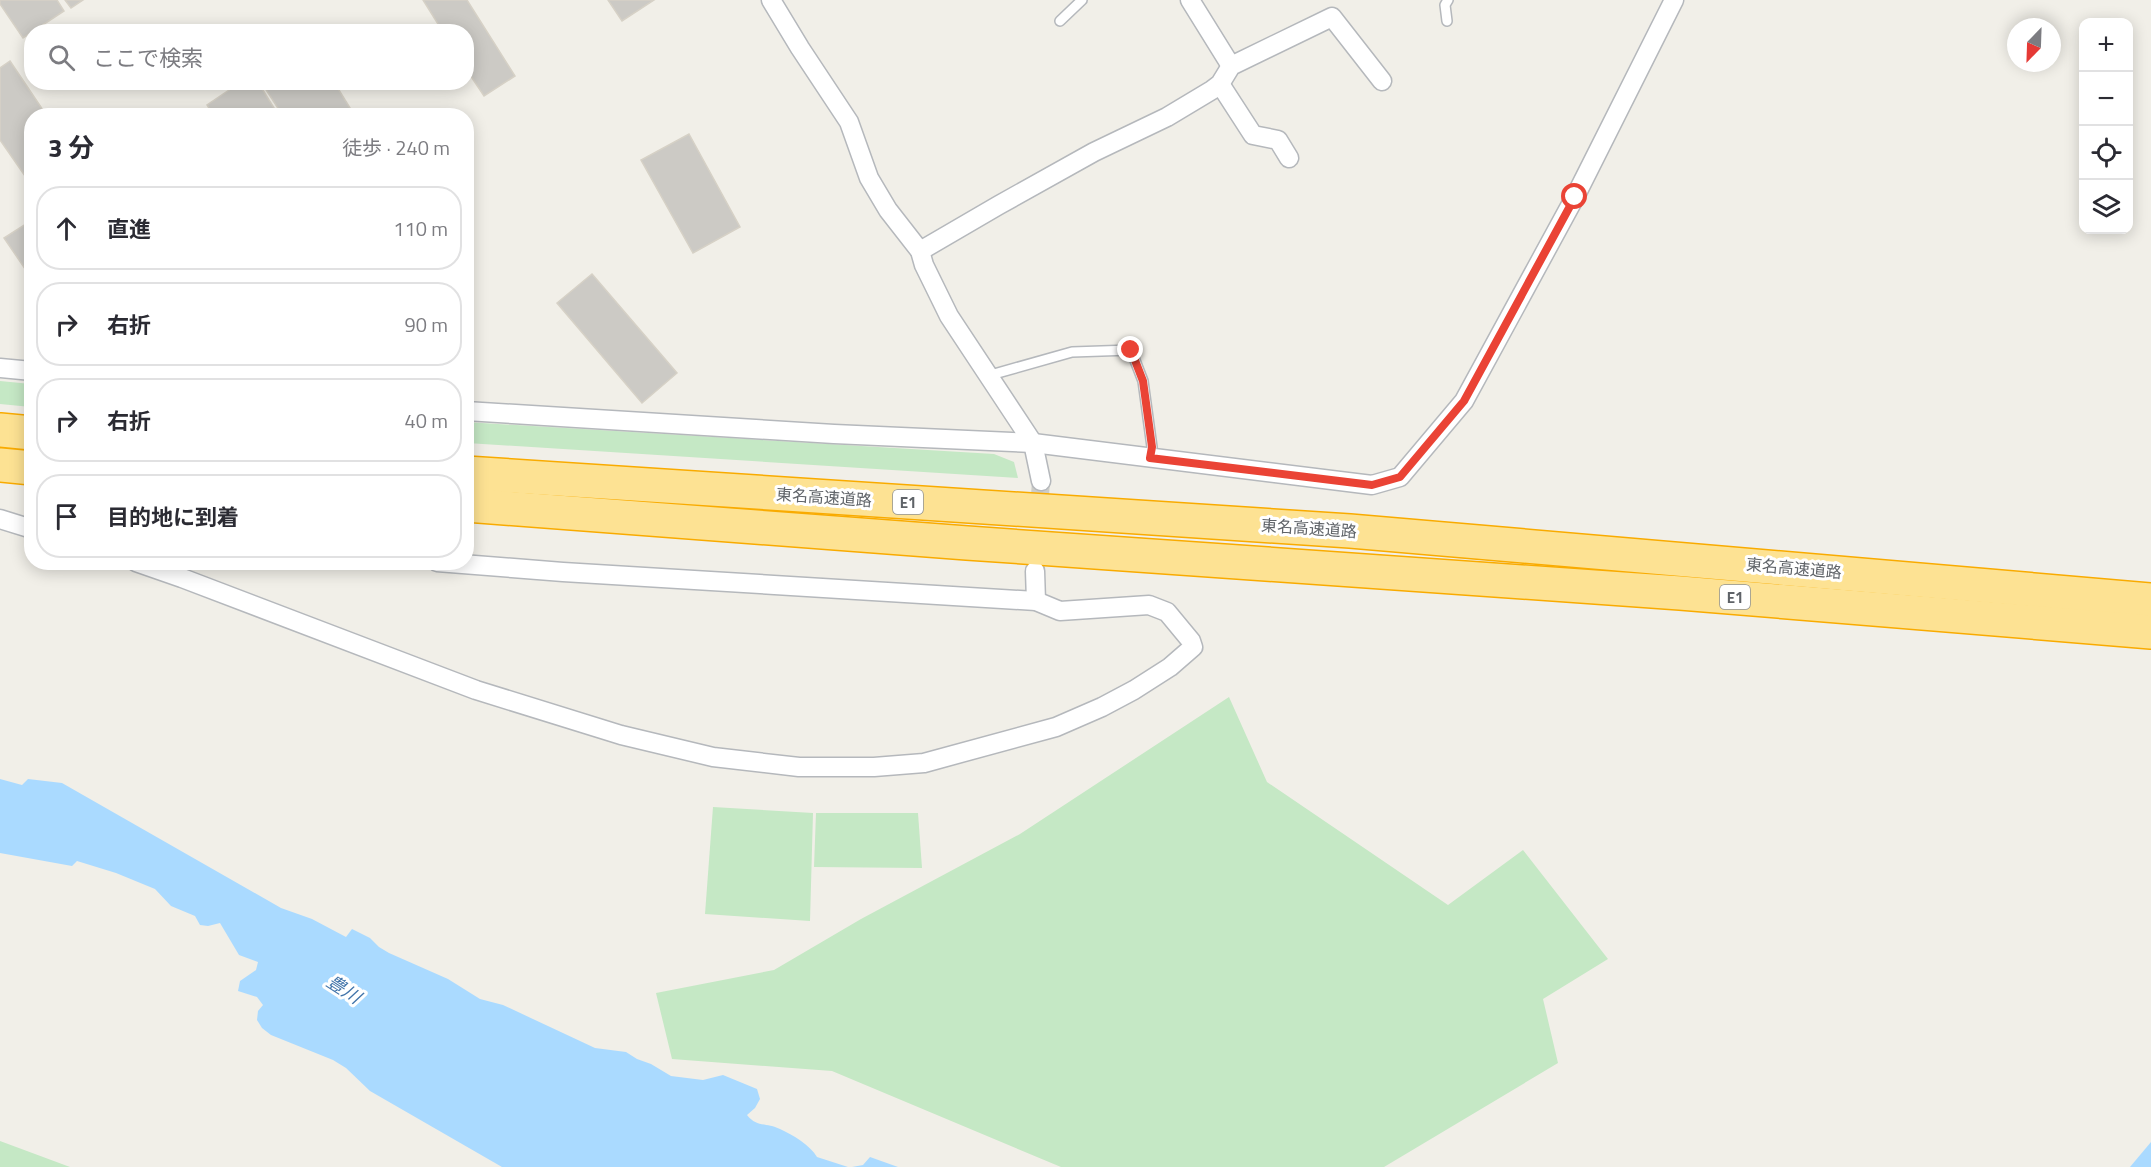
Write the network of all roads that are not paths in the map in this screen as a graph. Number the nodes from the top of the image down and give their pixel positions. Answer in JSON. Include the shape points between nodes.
{"nodes":[{"id":1,"x":771,"y":0,"type":"edge"},
{"id":2,"x":1082,"y":0,"type":"edge"},
{"id":3,"x":1190,"y":0,"type":"edge"},
{"id":4,"x":1448,"y":0,"type":"edge"},
{"id":5,"x":1674,"y":0,"type":"edge"},
{"id":6,"x":1060,"y":21,"type":"dead end"},
{"id":7,"x":1447,"y":21,"type":"dead end"},
{"id":8,"x":1231,"y":66,"type":"junction"},
{"id":9,"x":1382,"y":81,"type":"dead end"},
{"id":10,"x":1220,"y":84,"type":"junction"},
{"id":11,"x":1289,"y":158,"type":"dead end"},
{"id":12,"x":920,"y":251,"type":"junction"},
{"id":13,"x":0,"y":368,"type":"edge"},
{"id":14,"x":24,"y":370,"type":"edge"},
{"id":15,"x":987,"y":376,"type":"junction"},
{"id":16,"x":474,"y":412,"type":"edge"},
{"id":17,"x":0,"y":430,"type":"edge"},
{"id":18,"x":24,"y":433,"type":"edge"},
{"id":19,"x":1033,"y":443,"type":"junction"},
{"id":20,"x":1150,"y":458,"type":"junction"},
{"id":21,"x":0,"y":465,"type":"edge"},
{"id":22,"x":24,"y":467,"type":"edge"},
{"id":23,"x":474,"y":474,"type":"edge"},
{"id":24,"x":1041,"y":481,"type":"tunnel mouth"},
{"id":25,"x":474,"y":506,"type":"edge"},
{"id":26,"x":0,"y":518,"type":"edge"},
{"id":27,"x":24,"y":520,"type":"edge"},
{"id":28,"x":24,"y":526,"type":"edge"},
{"id":29,"x":474,"y":565,"type":"edge"},
{"id":30,"x":159,"y":570,"type":"edge"},
{"id":31,"x":1035,"y":571,"type":"tunnel mouth"},
{"id":32,"x":2151,"y":600,"type":"edge"},
{"id":33,"x":1036,"y":601,"type":"junction"},
{"id":34,"x":2151,"y":632,"type":"edge"}],
"edges":[{"from":1,"to":12,"type":"street","via":[[849,122],[869,178]]},
{"from":2,"to":6,"type":"lane"},
{"from":3,"to":8,"type":"street"},
{"from":4,"to":7,"type":"lane"},
{"from":5,"to":20,"type":"street","via":[[1575,197],[1464,401],[1400,477],[1372,485]]},
{"from":8,"to":9,"type":"street","via":[[1332,16]]},
{"from":8,"to":10,"type":"street"},
{"from":10,"to":11,"type":"street","via":[[1253,135],[1278,140]]},
{"from":10,"to":12,"type":"street","via":[[1167,117],[1094,153]]},
{"from":12,"to":15,"type":"street","via":[[949,316]]},
{"from":13,"to":14,"type":"street"},
{"from":15,"to":19,"type":"street"},
{"from":15,"to":20,"type":"lane","via":[[1071,352],[1131,350],[1143,381]]},
{"from":16,"to":19,"type":"street"},
{"from":17,"to":18,"type":"highway"},
{"from":19,"to":20,"type":"street"},
{"from":19,"to":24,"type":"street"},
{"from":21,"to":22,"type":"highway"},
{"from":23,"to":32,"type":"highway","name":"東名高速道路","number":"E1","via":[[1350,531]]},
{"from":25,"to":34,"type":"highway","name":"東名高速道路","number":"E1","via":[[1680,593]]},
{"from":26,"to":27,"type":"street"},
{"from":26,"to":28,"type":"street"},
{"from":29,"to":33,"type":"street"},
{"from":30,"to":33,"type":"street","via":[[476,690],[621,735],[713,757],[799,767],[924,763],[1056,727],[1134,690],[1170,668],[1193,647],[1167,612],[1149,605],[1060,611]]},
{"from":31,"to":33,"type":"street"}]}
